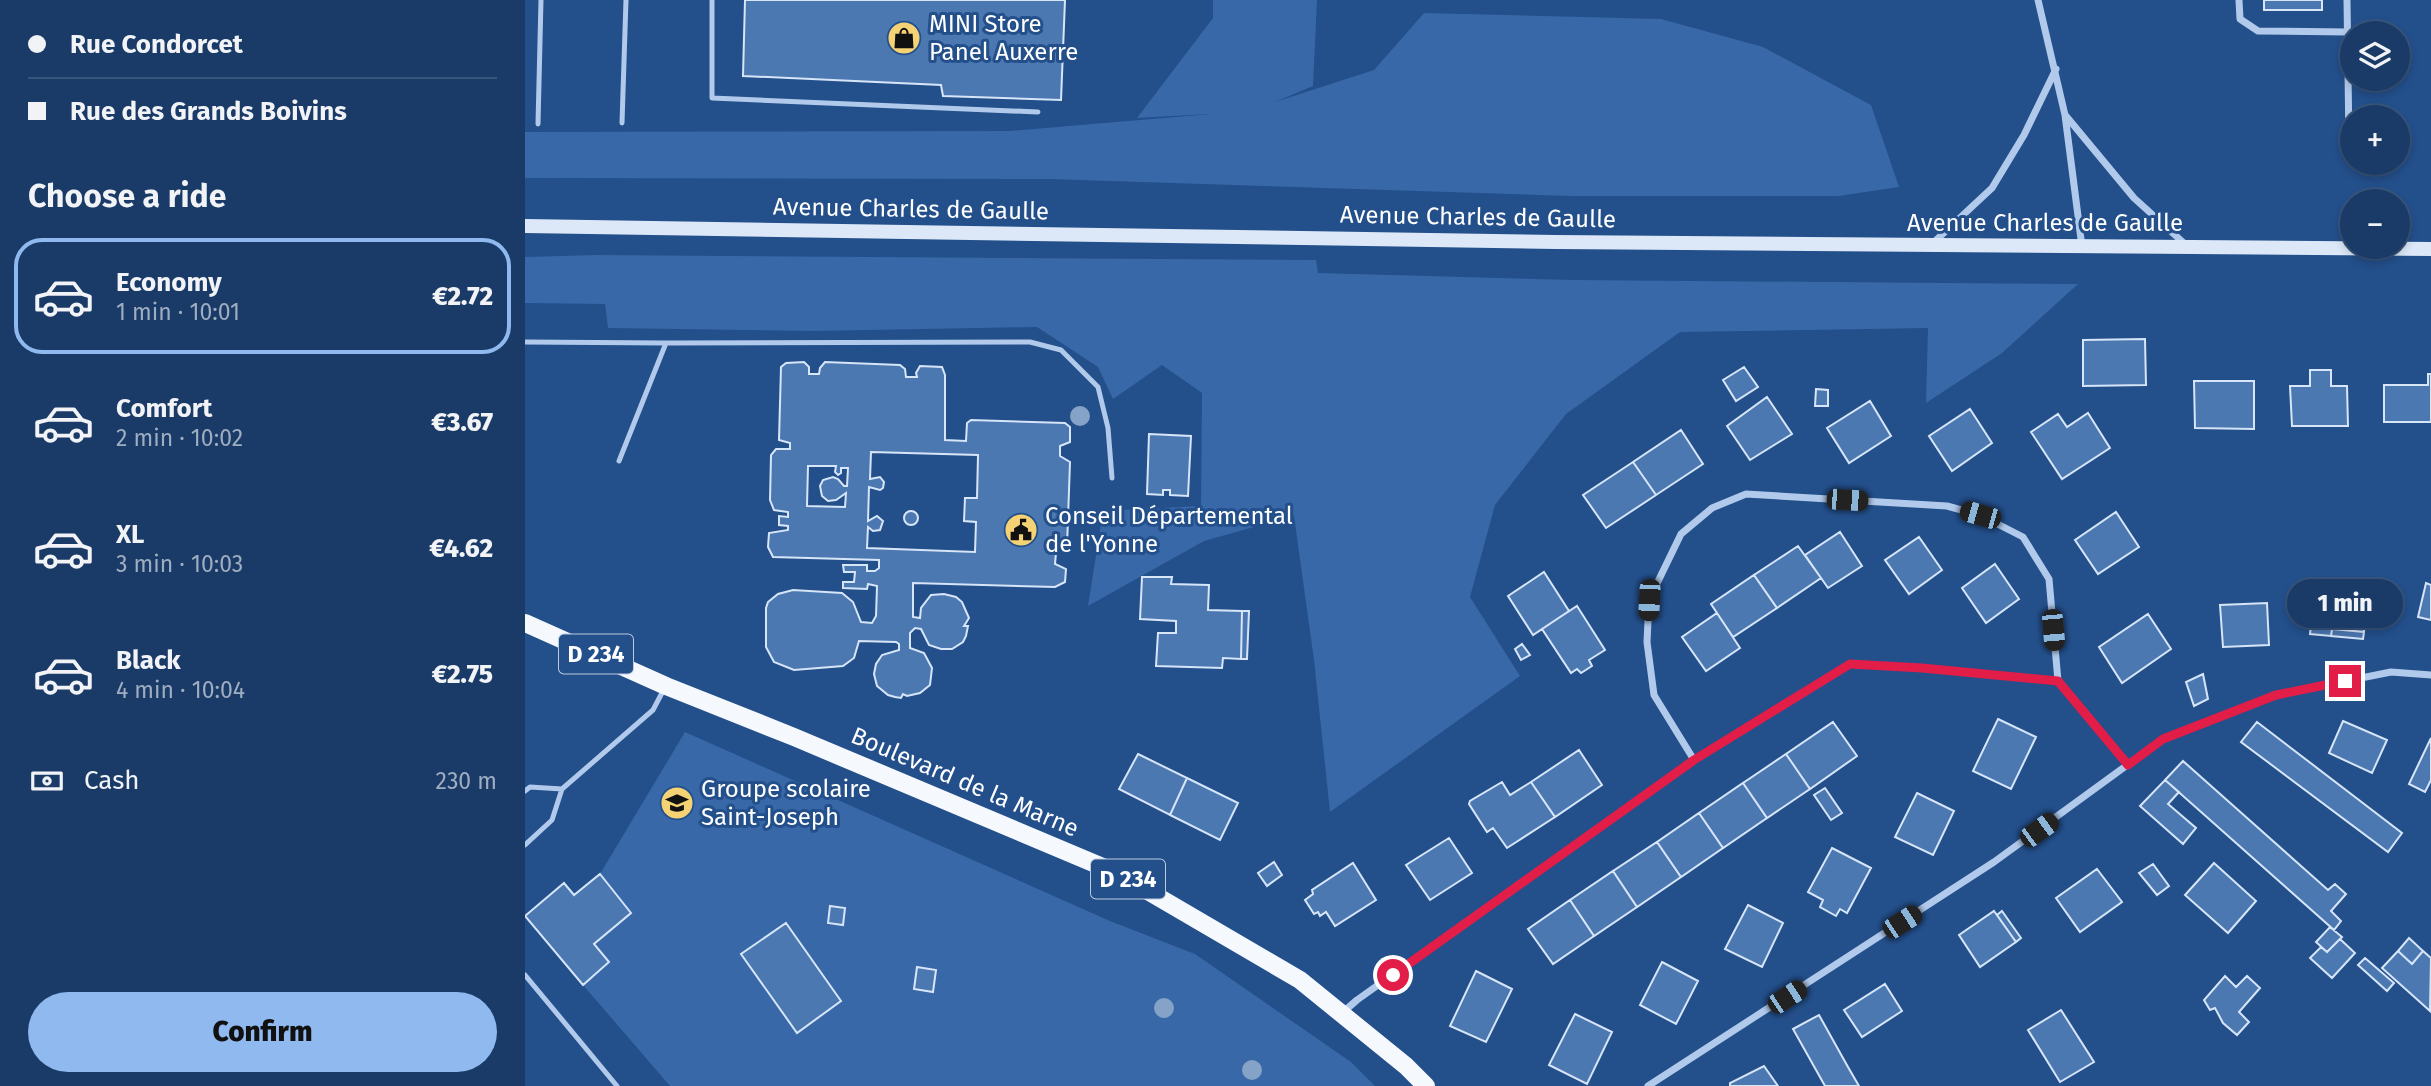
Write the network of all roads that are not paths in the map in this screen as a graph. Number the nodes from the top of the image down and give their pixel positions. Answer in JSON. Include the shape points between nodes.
{"nodes":[{"id":1,"x":541,"y":0,"type":"edge"},
{"id":2,"x":626,"y":0,"type":"edge"},
{"id":3,"x":712,"y":0,"type":"edge"},
{"id":4,"x":2038,"y":0,"type":"edge"},
{"id":5,"x":2239,"y":0,"type":"edge"},
{"id":6,"x":2347,"y":0,"type":"edge"},
{"id":7,"x":2347,"y":21,"type":"edge"},
{"id":8,"x":2340,"y":32,"type":"edge"},
{"id":9,"x":2056,"y":69,"type":"junction"},
{"id":10,"x":1038,"y":112,"type":"dead end"},
{"id":11,"x":2065,"y":115,"type":"junction"},
{"id":12,"x":538,"y":124,"type":"dead end"},
{"id":13,"x":622,"y":124,"type":"dead end"},
{"id":14,"x":525,"y":226,"type":"edge"},
{"id":15,"x":1931,"y":245,"type":"junction"},
{"id":16,"x":2082,"y":247,"type":"junction"},
{"id":17,"x":2187,"y":247,"type":"junction"},
{"id":18,"x":2431,"y":249,"type":"edge"},
{"id":19,"x":525,"y":342,"type":"edge"},
{"id":20,"x":666,"y":343,"type":"junction"},
{"id":21,"x":619,"y":461,"type":"dead end"},
{"id":22,"x":1112,"y":478,"type":"dead end"},
{"id":23,"x":525,"y":623,"type":"edge"},
{"id":24,"x":2431,"y":675,"type":"edge"},
{"id":25,"x":2058,"y":681,"type":"junction"},
{"id":26,"x":666,"y":686,"type":"junction"},
{"id":27,"x":1694,"y":760,"type":"junction"},
{"id":28,"x":2128,"y":765,"type":"junction"},
{"id":29,"x":562,"y":789,"type":"junction"},
{"id":30,"x":525,"y":791,"type":"edge"},
{"id":31,"x":525,"y":845,"type":"edge"},
{"id":32,"x":525,"y":975,"type":"edge"},
{"id":33,"x":1342,"y":1013,"type":"junction"},
{"id":34,"x":617,"y":1086,"type":"edge"},
{"id":35,"x":1426,"y":1086,"type":"edge"},
{"id":36,"x":1648,"y":1086,"type":"edge"}],
"edges":[{"from":1,"to":12,"type":"lane"},
{"from":2,"to":13,"type":"lane"},
{"from":3,"to":10,"type":"lane","via":[[712,98]]},
{"from":4,"to":9,"type":"street"},
{"from":5,"to":8,"type":"street","via":[[2240,19],[2258,31]]},
{"from":6,"to":7,"type":"street"},
{"from":9,"to":11,"type":"street"},
{"from":9,"to":15,"type":"street","via":[[2025,135],[1992,188]]},
{"from":11,"to":16,"type":"street"},
{"from":11,"to":17,"type":"street","via":[[2134,198]]},
{"from":14,"to":15,"type":"main road","name":"Avenue Charles de Gaulle"},
{"from":15,"to":16,"type":"main road","name":"Avenue Charles de Gaulle"},
{"from":16,"to":17,"type":"main road","name":"Avenue Charles de Gaulle"},
{"from":17,"to":18,"type":"main road","name":"Avenue Charles de Gaulle"},
{"from":19,"to":20,"type":"lane"},
{"from":20,"to":21,"type":"lane"},
{"from":20,"to":22,"type":"lane","via":[[995,341],[1030,342],[1061,350],[1098,387],[1108,428]]},
{"from":23,"to":26,"type":"main road","name":"Boulevard de la Marne","number":"D 234"},
{"from":24,"to":28,"type":"street","via":[[2391,672],[2276,695],[2163,739]]},
{"from":25,"to":27,"type":"street","via":[[1850,664]]},
{"from":25,"to":27,"type":"street","via":[[2049,579],[2023,537],[1980,515],[1947,506],[1746,494],[1712,508],[1681,534],[1649,600],[1647,642],[1654,695]]},
{"from":25,"to":28,"type":"street"},
{"from":26,"to":29,"type":"lane","via":[[653,710]]},
{"from":26,"to":33,"type":"main road","name":"Boulevard de la Marne","number":"D 234","via":[[1118,873],[1300,980]]},
{"from":27,"to":33,"type":"street"},
{"from":28,"to":36,"type":"street","via":[[1994,862]]},
{"from":29,"to":30,"type":"lane","via":[[530,787]]},
{"from":29,"to":31,"type":"lane","via":[[552,820]]},
{"from":32,"to":34,"type":"lane"},
{"from":33,"to":35,"type":"main road","name":"Boulevard de la Marne","number":"D 234"}]}
